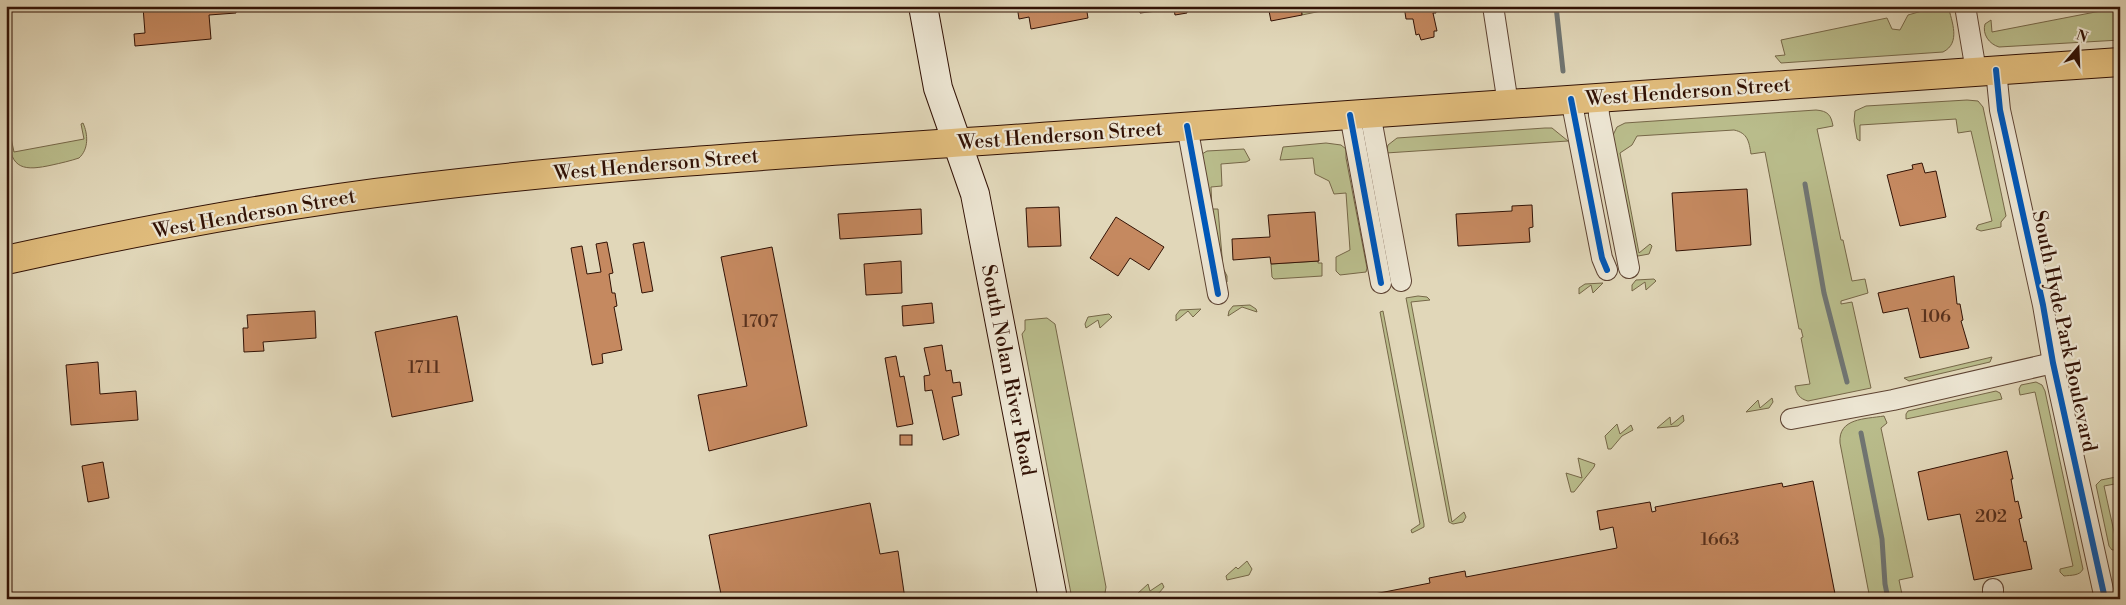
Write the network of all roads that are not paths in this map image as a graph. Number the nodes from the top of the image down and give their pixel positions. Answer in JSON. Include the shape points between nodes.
{"nodes":[{"id":1,"x":923,"y":6,"type":"edge"},
{"id":2,"x":1493,"y":6,"type":"edge"},
{"id":3,"x":1965,"y":6,"type":"edge"},
{"id":4,"x":2120,"y":62,"type":"edge"},
{"id":5,"x":1986,"y":70,"type":"junction"},
{"id":6,"x":1598,"y":97,"type":"junction"},
{"id":7,"x":1571,"y":99,"type":"junction"},
{"id":8,"x":1508,"y":104,"type":"junction"},
{"id":9,"x":1360,"y":114,"type":"junction"},
{"id":10,"x":1182,"y":127,"type":"junction"},
{"id":11,"x":958,"y":143,"type":"junction"},
{"id":12,"x":6,"y":260,"type":"edge"},
{"id":13,"x":1629,"y":268,"type":"dead end"},
{"id":14,"x":1607,"y":270,"type":"dead end"},
{"id":15,"x":1391,"y":282,"type":"dead end"},
{"id":16,"x":1212,"y":295,"type":"dead end"},
{"id":17,"x":2053,"y":363,"type":"junction"},
{"id":18,"x":1791,"y":419,"type":"dead end"},
{"id":19,"x":1053,"y":599,"type":"edge"},
{"id":20,"x":2105,"y":599,"type":"edge"}],
"edges":[{"from":1,"to":11,"type":"main road","name":"South Nolan River Road","via":[[938,88]]},
{"from":2,"to":8,"type":"street"},
{"from":3,"to":5,"type":"street","name":"South Hyde Park Boulevard"},
{"from":4,"to":5,"type":"main road","name":"West Henderson Street"},
{"from":5,"to":6,"type":"main road","name":"West Henderson Street"},
{"from":5,"to":17,"type":"street","name":"South Hyde Park Boulevard","via":[[2000,110]]},
{"from":6,"to":7,"type":"main road","name":"West Henderson Street"},
{"from":6,"to":13,"type":"street"},
{"from":7,"to":8,"type":"main road","name":"West Henderson Street"},
{"from":7,"to":14,"type":"street"},
{"from":8,"to":9,"type":"main road","name":"West Henderson Street"},
{"from":9,"to":10,"type":"main road","name":"West Henderson Street"},
{"from":9,"to":15,"type":"street"},
{"from":10,"to":11,"type":"main road","name":"West Henderson Street"},
{"from":10,"to":16,"type":"street"},
{"from":11,"to":12,"type":"main road","name":"West Henderson Street","via":[[671,162],[411,188],[251,212]]},
{"from":11,"to":19,"type":"main road","name":"South Nolan River Road","via":[[974,194]]},
{"from":17,"to":18,"type":"street","via":[[1893,400]]},
{"from":17,"to":20,"type":"street","name":"South Hyde Park Boulevard"}]}
